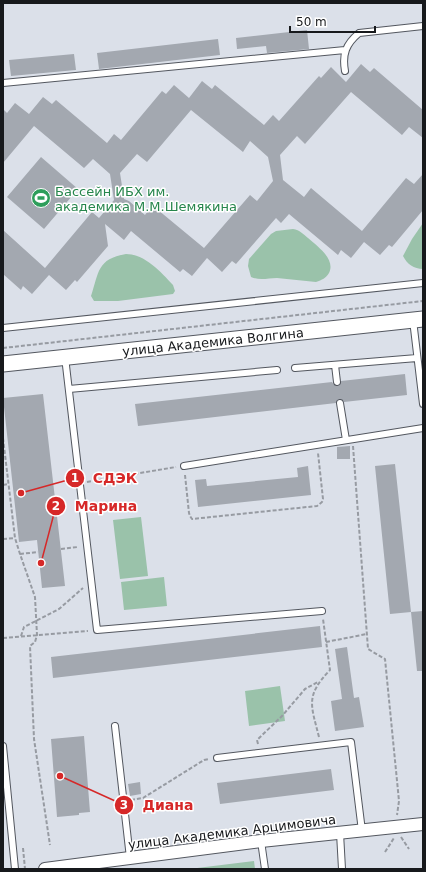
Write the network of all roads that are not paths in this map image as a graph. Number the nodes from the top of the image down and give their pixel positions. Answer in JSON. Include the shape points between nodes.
{"nodes":[{"id":1,"x":423,"y":26,"type":"edge"},
{"id":2,"x":345,"y":50,"type":"junction"},
{"id":3,"x":345,"y":71,"type":"dead end"},
{"id":4,"x":3,"y":83,"type":"edge"},
{"id":5,"x":423,"y":283,"type":"edge"},
{"id":6,"x":418,"y":320,"type":"edge"},
{"id":7,"x":3,"y":328,"type":"edge"},
{"id":8,"x":66,"y":357,"type":"junction"},
{"id":9,"x":417,"y":358,"type":"junction"},
{"id":10,"x":3,"y":364,"type":"edge"},
{"id":11,"x":335,"y":365,"type":"junction"},
{"id":12,"x":295,"y":368,"type":"dead end"},
{"id":13,"x":277,"y":370,"type":"dead end"},
{"id":14,"x":337,"y":382,"type":"dead end"},
{"id":15,"x":69,"y":389,"type":"junction"},
{"id":16,"x":340,"y":403,"type":"dead end"},
{"id":17,"x":423,"y":404,"type":"edge"},
{"id":18,"x":423,"y":428,"type":"edge"},
{"id":19,"x":349,"y":440,"type":"junction"},
{"id":20,"x":184,"y":466,"type":"road end"},
{"id":21,"x":322,"y":611,"type":"road end"},
{"id":22,"x":115,"y":726,"type":"dead end"},
{"id":23,"x":3,"y":746,"type":"edge"},
{"id":24,"x":217,"y":758,"type":"road end"},
{"id":25,"x":423,"y":824,"type":"edge"},
{"id":26,"x":362,"y":831,"type":"junction"},
{"id":27,"x":340,"y":833,"type":"junction"},
{"id":28,"x":261,"y":842,"type":"junction"},
{"id":29,"x":130,"y":858,"type":"junction"},
{"id":30,"x":16,"y":869,"type":"edge"},
{"id":31,"x":45,"y":869,"type":"edge"},
{"id":32,"x":264,"y":869,"type":"edge"},
{"id":33,"x":342,"y":869,"type":"edge"}],
"edges":[{"from":1,"to":2,"type":"lane","via":[[359,33],[351,39]]},
{"from":2,"to":3,"type":"lane"},
{"from":2,"to":4,"type":"lane"},
{"from":5,"to":7,"type":"lane"},
{"from":6,"to":8,"type":"street","name":"улица Академика Волгина"},
{"from":6,"to":9,"type":"lane"},
{"from":8,"to":10,"type":"street","name":"улица Академика Волгина"},
{"from":8,"to":15,"type":"lane"},
{"from":9,"to":11,"type":"lane"},
{"from":9,"to":17,"type":"lane"},
{"from":11,"to":12,"type":"lane"},
{"from":11,"to":14,"type":"lane"},
{"from":13,"to":15,"type":"lane"},
{"from":15,"to":21,"type":"lane","via":[[97,630]]},
{"from":16,"to":19,"type":"lane"},
{"from":18,"to":19,"type":"lane"},
{"from":19,"to":20,"type":"lane"},
{"from":22,"to":29,"type":"lane"},
{"from":23,"to":30,"type":"lane"},
{"from":24,"to":26,"type":"lane","via":[[351,742]]},
{"from":25,"to":26,"type":"street","name":"улица Академика Арцимовича"},
{"from":26,"to":27,"type":"street","name":"улица Академика Арцимовича"},
{"from":27,"to":28,"type":"street","name":"улица Академика Арцимовича"},
{"from":27,"to":33,"type":"lane"},
{"from":28,"to":29,"type":"street","name":"улица Академика Арцимовича"},
{"from":28,"to":32,"type":"lane"},
{"from":29,"to":31,"type":"street","name":"улица Академика Арцимовича"}]}
